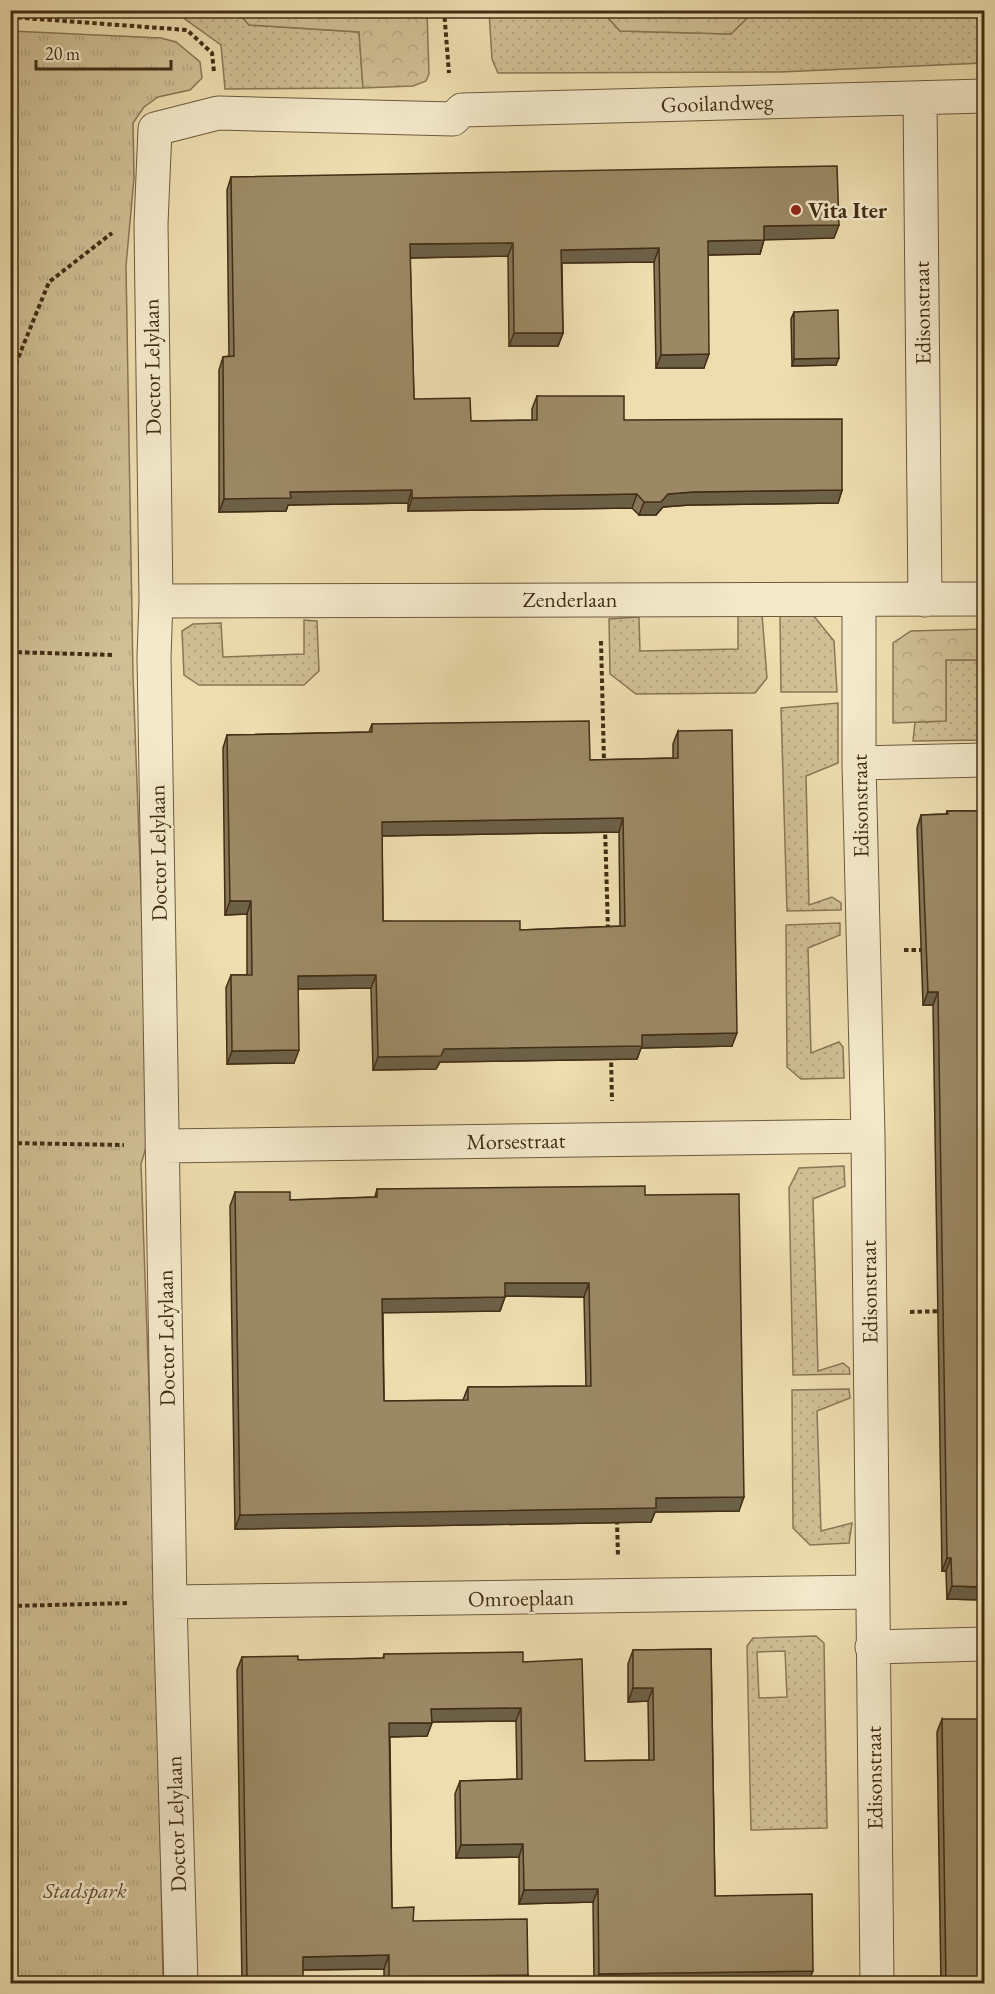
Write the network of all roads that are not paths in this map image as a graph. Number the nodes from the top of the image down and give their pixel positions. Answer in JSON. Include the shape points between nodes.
{"nodes":[{"id":1,"x":984,"y":96,"type":"edge"},
{"id":2,"x":920,"y":98,"type":"junction"},
{"id":3,"x":453,"y":118,"type":"joint"},
{"id":4,"x":984,"y":599,"type":"edge"},
{"id":5,"x":156,"y":600,"type":"junction"},
{"id":6,"x":925,"y":600,"type":"junction"},
{"id":7,"x":859,"y":601,"type":"junction"},
{"id":8,"x":984,"y":760,"type":"edge"},
{"id":9,"x":859,"y":763,"type":"junction"},
{"id":10,"x":868,"y":1136,"type":"junction"},
{"id":11,"x":164,"y":1146,"type":"junction"},
{"id":12,"x":872,"y":1592,"type":"junction"},
{"id":13,"x":170,"y":1602,"type":"junction"},
{"id":14,"x":984,"y":1644,"type":"edge"},
{"id":15,"x":872,"y":1647,"type":"junction"},
{"id":16,"x":181,"y":1983,"type":"edge"},
{"id":17,"x":877,"y":1983,"type":"edge"}],
"edges":[{"from":1,"to":2,"type":"street","name":"Gooilandweg"},
{"from":2,"to":3,"type":"street","name":"Gooilandweg","via":[[462,110]]},
{"from":2,"to":6,"type":"street","name":"Edisonstraat"},
{"from":3,"to":5,"type":"street","name":"Doctor Lelylaan","via":[[218,113],[155,129],[151,224]]},
{"from":4,"to":6,"type":"street","name":"Zenderlaan"},
{"from":5,"to":7,"type":"street","name":"Zenderlaan"},
{"from":5,"to":11,"type":"street","name":"Doctor Lelylaan"},
{"from":6,"to":7,"type":"street","name":"Zenderlaan"},
{"from":7,"to":9,"type":"street","name":"Edisonstraat"},
{"from":8,"to":9,"type":"street"},
{"from":9,"to":10,"type":"street","name":"Edisonstraat"},
{"from":10,"to":11,"type":"street","name":"Morsestraat"},
{"from":10,"to":12,"type":"street","name":"Edisonstraat"},
{"from":11,"to":13,"type":"street","name":"Doctor Lelylaan"},
{"from":12,"to":13,"type":"street","name":"Omroeplaan"},
{"from":12,"to":15,"type":"street","name":"Edisonstraat"},
{"from":13,"to":16,"type":"street","name":"Doctor Lelylaan"},
{"from":14,"to":15,"type":"street"},
{"from":15,"to":17,"type":"street","name":"Edisonstraat"}]}
